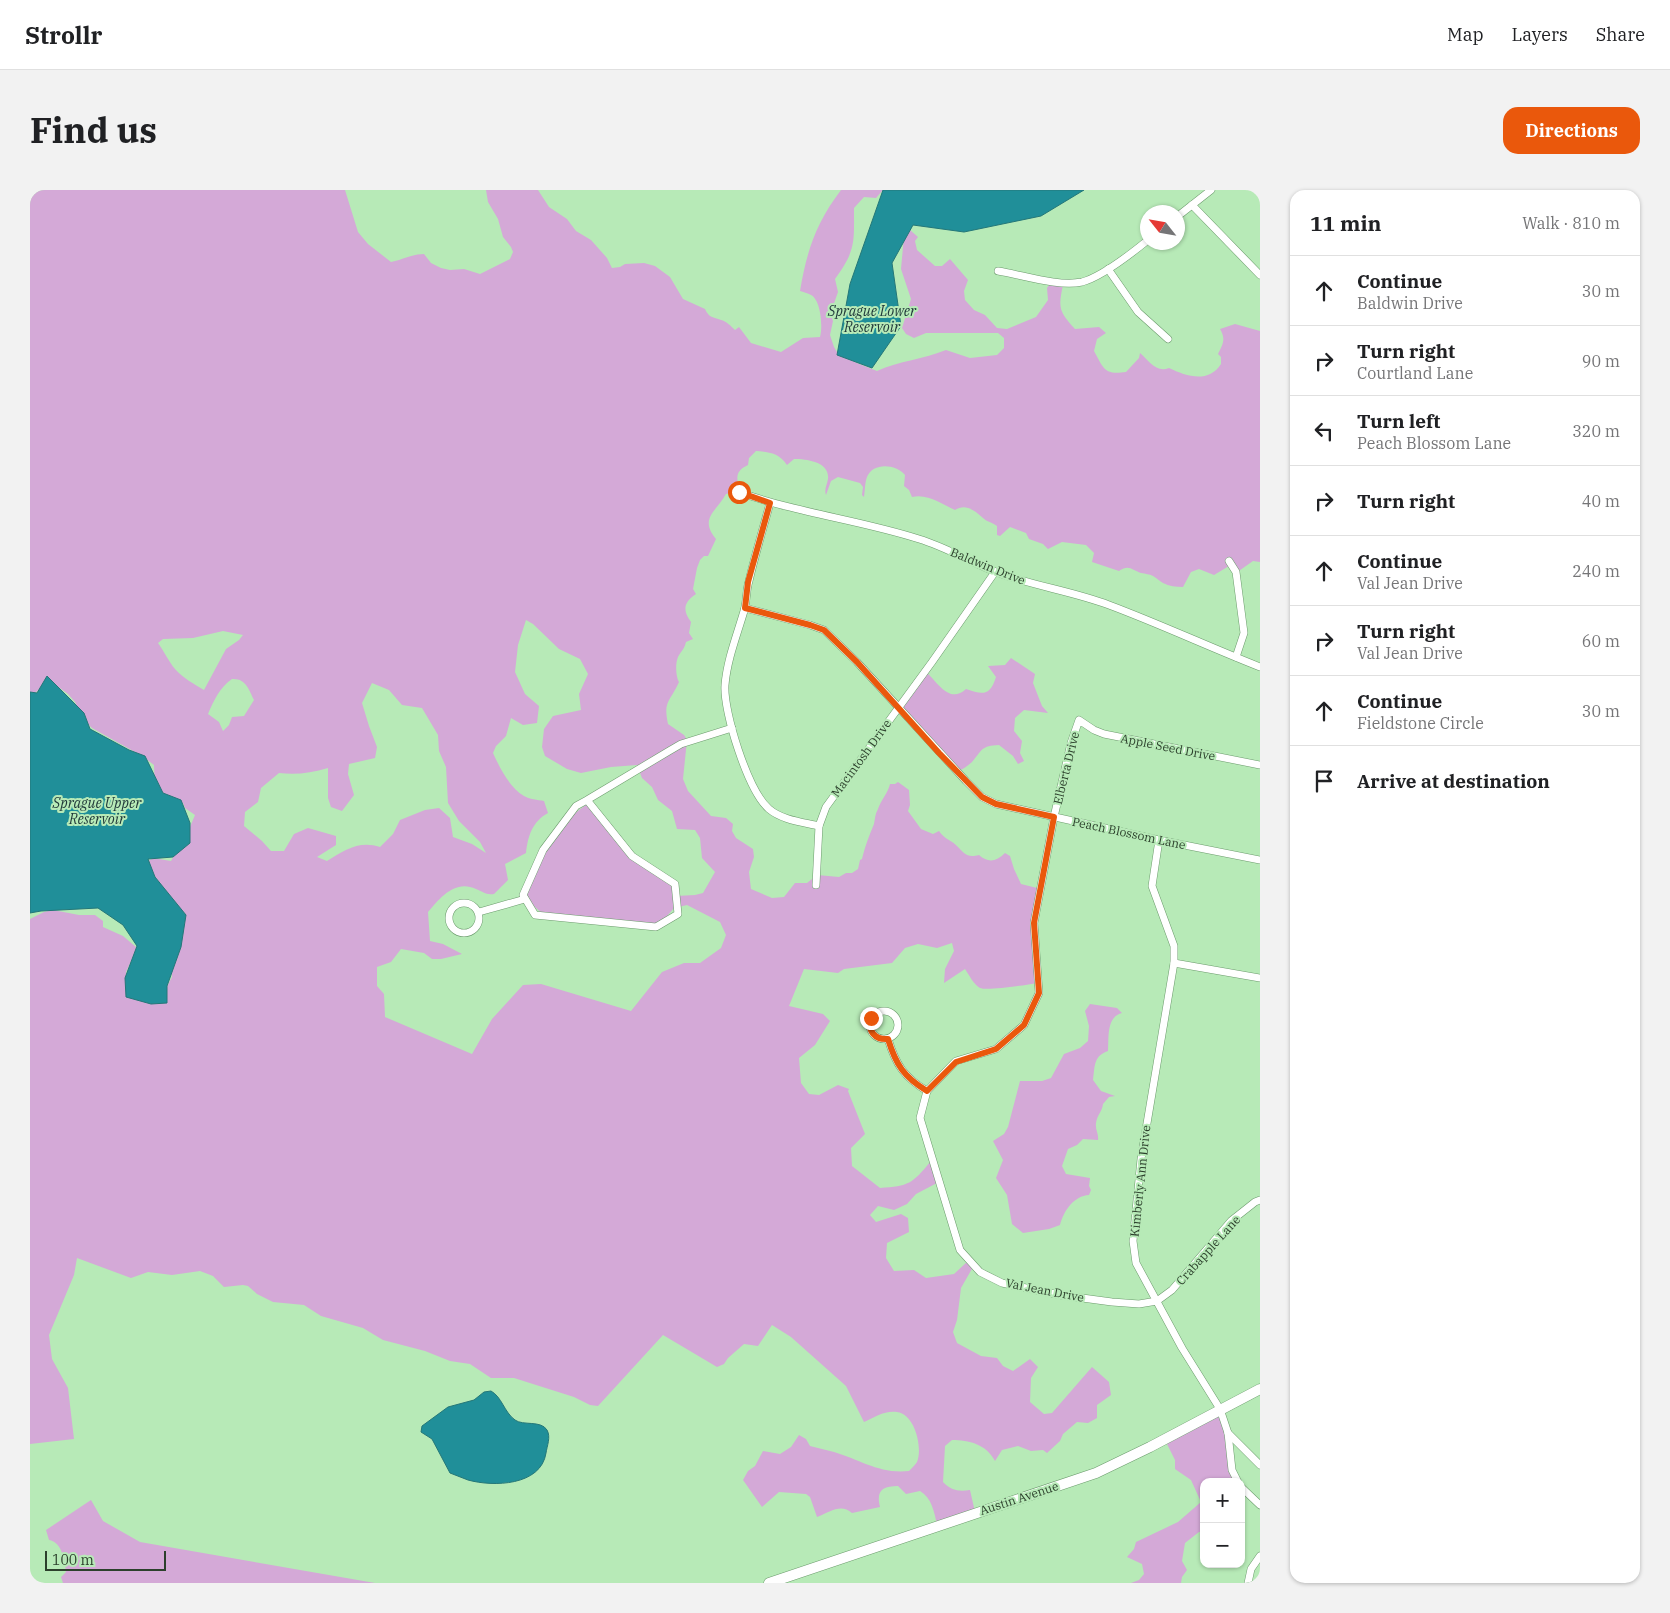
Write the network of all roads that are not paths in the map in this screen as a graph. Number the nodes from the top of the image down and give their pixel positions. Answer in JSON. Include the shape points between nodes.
{"nodes":[{"id":1,"x":1211,"y":190,"type":"edge"},
{"id":2,"x":1192,"y":205,"type":"junction"},
{"id":3,"x":1185,"y":210,"type":"edge"},
{"id":4,"x":1140,"y":246,"type":"edge"},
{"id":5,"x":1108,"y":269,"type":"junction"},
{"id":6,"x":998,"y":271,"type":"dead end"},
{"id":7,"x":1260,"y":275,"type":"edge"},
{"id":8,"x":1168,"y":340,"type":"dead end"},
{"id":9,"x":739,"y":492,"type":"dead end"},
{"id":10,"x":770,"y":503,"type":"junction"},
{"id":11,"x":1228,"y":561,"type":"dead end"},
{"id":12,"x":995,"y":572,"type":"junction"},
{"id":13,"x":745,"y":608,"type":"junction"},
{"id":14,"x":1236,"y":657,"type":"junction"},
{"id":15,"x":1260,"y":667,"type":"edge"},
{"id":16,"x":898,"y":707,"type":"junction"},
{"id":17,"x":1078,"y":720,"type":"joint"},
{"id":18,"x":732,"y":728,"type":"junction"},
{"id":19,"x":1260,"y":765,"type":"edge"},
{"id":20,"x":587,"y":800,"type":"junction"},
{"id":21,"x":1054,"y":817,"type":"junction"},
{"id":22,"x":819,"y":826,"type":"junction"},
{"id":23,"x":1159,"y":840,"type":"junction"},
{"id":24,"x":1260,"y":860,"type":"edge"},
{"id":25,"x":816,"y":885,"type":"dead end"},
{"id":26,"x":525,"y":899,"type":"junction"},
{"id":27,"x":478,"y":912,"type":"junction"},
{"id":28,"x":1174,"y":963,"type":"junction"},
{"id":29,"x":1260,"y":978,"type":"edge"},
{"id":30,"x":888,"y":1039,"type":"junction"},
{"id":31,"x":927,"y":1091,"type":"junction"},
{"id":32,"x":1260,"y":1200,"type":"edge"},
{"id":33,"x":1157,"y":1301,"type":"junction"},
{"id":34,"x":1260,"y":1390,"type":"edge"},
{"id":35,"x":1220,"y":1409,"type":"junction"},
{"id":36,"x":1228,"y":1433,"type":"junction"},
{"id":37,"x":1260,"y":1465,"type":"edge"},
{"id":38,"x":1236,"y":1478,"type":"edge"},
{"id":39,"x":1245,"y":1491,"type":"edge"},
{"id":40,"x":1260,"y":1506,"type":"edge"},
{"id":41,"x":1260,"y":1556,"type":"edge"},
{"id":42,"x":769,"y":1583,"type":"edge"},
{"id":43,"x":1248,"y":1583,"type":"edge"}],
"edges":[{"from":1,"to":2,"type":"street"},
{"from":2,"to":3,"type":"street"},
{"from":2,"to":7,"type":"street"},
{"from":4,"to":5,"type":"street"},
{"from":5,"to":6,"type":"street","via":[[1083,282],[1062,283]]},
{"from":5,"to":8,"type":"street","via":[[1138,312]]},
{"from":9,"to":10,"type":"street","name":"Baldwin Drive"},
{"from":10,"to":12,"type":"street","name":"Baldwin Drive","via":[[921,539]]},
{"from":10,"to":13,"type":"street","via":[[748,582]]},
{"from":11,"to":14,"type":"street","via":[[1236,572],[1244,633]]},
{"from":12,"to":14,"type":"street","name":"Baldwin Drive","via":[[1109,605]]},
{"from":12,"to":16,"type":"street","name":"Macintosh Drive"},
{"from":13,"to":16,"type":"street","name":"Peach Blossom Lane","via":[[824,630]]},
{"from":13,"to":18,"type":"street","via":[[725,685]]},
{"from":14,"to":15,"type":"street","name":"Baldwin Drive"},
{"from":16,"to":21,"type":"street","name":"Peach Blossom Lane","via":[[982,797],[996,804]]},
{"from":16,"to":22,"type":"street","name":"Macintosh Drive","via":[[826,806]]},
{"from":17,"to":19,"type":"street","name":"Apple Seed Drive","via":[[1094,730],[1130,740]]},
{"from":17,"to":21,"type":"street","name":"Elberta Drive"},
{"from":18,"to":20,"type":"street","via":[[681,744]]},
{"from":18,"to":22,"type":"street","via":[[745,768],[768,809],[786,818]]},
{"from":20,"to":26,"type":"street","via":[[576,806],[543,850],[522,895]]},
{"from":20,"to":26,"type":"street","via":[[632,856],[675,884],[678,914],[656,927],[535,915]]},
{"from":21,"to":23,"type":"street","name":"Peach Blossom Lane"},
{"from":21,"to":31,"type":"street","name":"Elberta Drive","via":[[1034,923],[1039,993],[1024,1025],[996,1049],[956,1062]]},
{"from":22,"to":25,"type":"street","name":"Macintosh Drive"},
{"from":23,"to":24,"type":"street","name":"Peach Blossom Lane"},
{"from":23,"to":28,"type":"street","name":"Kimberly Ann Drive","via":[[1152,886],[1174,946]]},
{"from":26,"to":27,"type":"street"},
{"from":27,"to":27,"type":"street","via":[[467,903],[457,904],[450,911],[451,926],[459,933],[469,933],[479,922]]},
{"from":28,"to":29,"type":"street"},
{"from":28,"to":33,"type":"street","name":"Kimberly Ann Drive","via":[[1141,1159],[1133,1241],[1136,1263]]},
{"from":30,"to":30,"type":"street","via":[[896,1033],[898,1020],[892,1013],[878,1012],[871,1018],[870,1028],[875,1036]]},
{"from":30,"to":31,"type":"street","via":[[906,1076]]},
{"from":31,"to":33,"type":"street","name":"Val Jean Drive","via":[[920,1118],[960,1250],[980,1272],[1002,1283],[1060,1295],[1139,1304]]},
{"from":32,"to":33,"type":"street","name":"Crabapple Lane","via":[[1231,1222],[1172,1290]]},
{"from":33,"to":35,"type":"street","name":"Kimberly Ann Drive"},
{"from":34,"to":35,"type":"street","name":"Austin Avenue"},
{"from":35,"to":36,"type":"street","name":"Kimberly Ann Drive"},
{"from":35,"to":42,"type":"street","name":"Austin Avenue","via":[[1096,1473]]},
{"from":36,"to":37,"type":"street"},
{"from":36,"to":38,"type":"street","via":[[1232,1470]]},
{"from":39,"to":40,"type":"street"},
{"from":41,"to":43,"type":"street","via":[[1251,1569]]}]}
